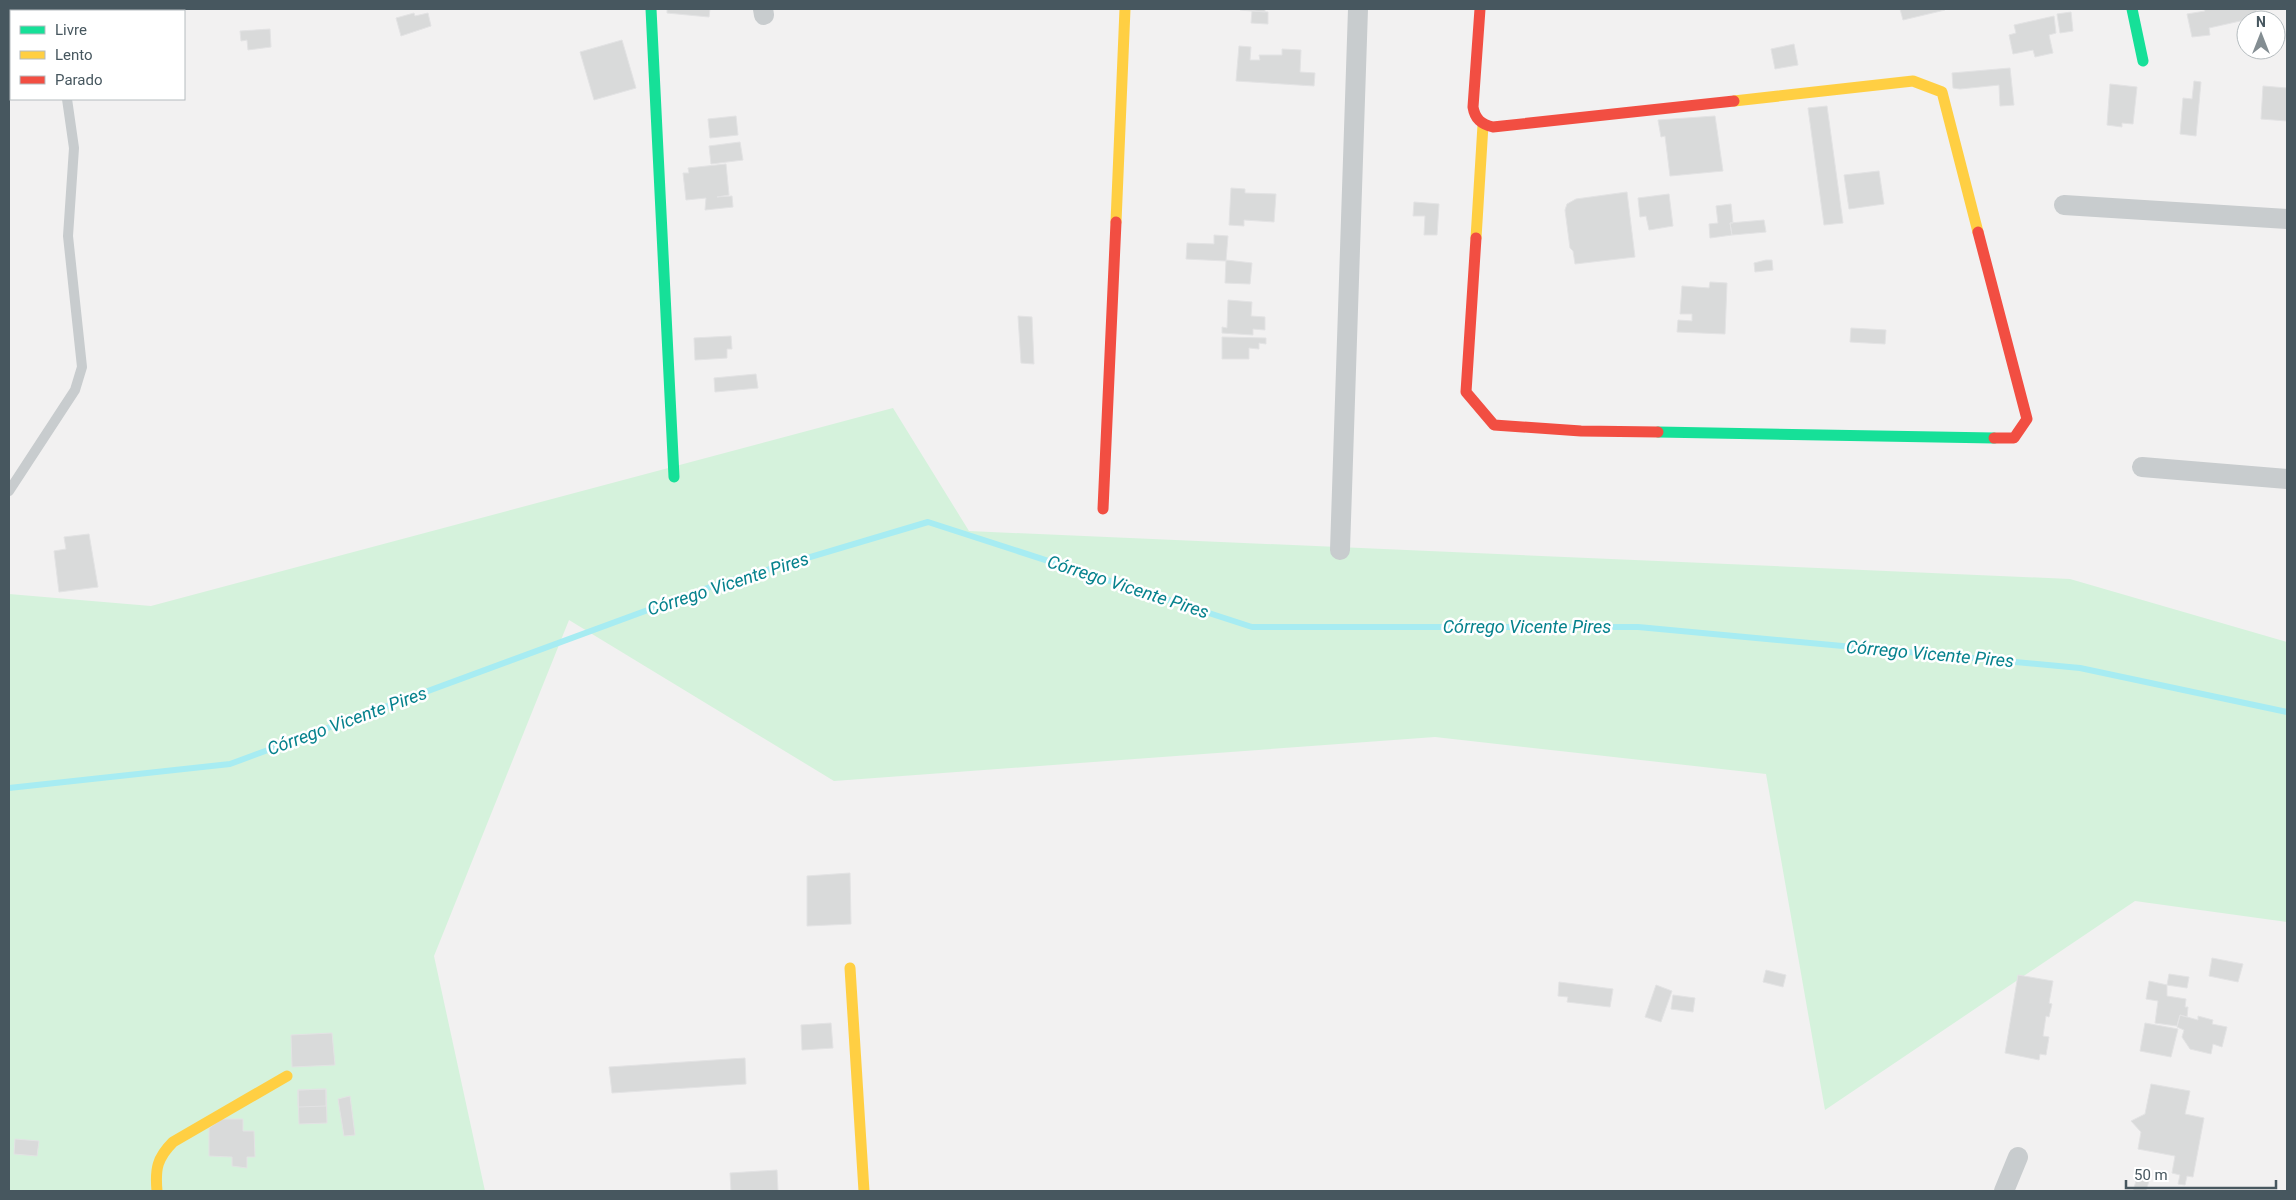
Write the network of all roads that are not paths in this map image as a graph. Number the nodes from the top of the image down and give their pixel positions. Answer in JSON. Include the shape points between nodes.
{"nodes":[{"id":1,"x":651,"y":9,"type":"edge"},
{"id":2,"x":1125,"y":9,"type":"edge"},
{"id":3,"x":1358,"y":9,"type":"edge"},
{"id":4,"x":1480,"y":9,"type":"edge"},
{"id":5,"x":2132,"y":9,"type":"edge"},
{"id":6,"x":2143,"y":61,"type":"dead end"},
{"id":7,"x":67,"y":100,"type":"edge"},
{"id":8,"x":1483,"y":125,"type":"junction"},
{"id":9,"x":2064,"y":205,"type":"dead end"},
{"id":10,"x":2287,"y":219,"type":"edge"},
{"id":11,"x":2142,"y":467,"type":"dead end"},
{"id":12,"x":674,"y":477,"type":"dead end"},
{"id":13,"x":2287,"y":479,"type":"edge"},
{"id":14,"x":9,"y":491,"type":"edge"},
{"id":15,"x":1104,"y":509,"type":"dead end"},
{"id":16,"x":1340,"y":550,"type":"dead end"},
{"id":17,"x":850,"y":968,"type":"dead end"},
{"id":18,"x":287,"y":1076,"type":"dead end"},
{"id":19,"x":2018,"y":1157,"type":"dead end"},
{"id":20,"x":157,"y":1191,"type":"edge"},
{"id":21,"x":864,"y":1191,"type":"edge"},
{"id":22,"x":2004,"y":1191,"type":"edge"}],
"edges":[{"from":1,"to":12,"type":"street"},
{"from":2,"to":15,"type":"street"},
{"from":3,"to":16,"type":"street"},
{"from":4,"to":8,"type":"street","via":[[1473,107],[1475,117]]},
{"from":5,"to":6,"type":"street"},
{"from":7,"to":14,"type":"lane","via":[[74,148],[68,236],[82,367],[75,390]]},
{"from":8,"to":8,"type":"street","via":[[1466,392],[1494,425],[1591,431],[2014,438],[2028,419],[1942,92],[1913,81],[1493,127]]},
{"from":9,"to":10,"type":"street"},
{"from":11,"to":13,"type":"street"},
{"from":17,"to":21,"type":"street"},
{"from":18,"to":20,"type":"street","via":[[173,1142],[159,1156],[154,1170]]},
{"from":19,"to":22,"type":"street"}]}
